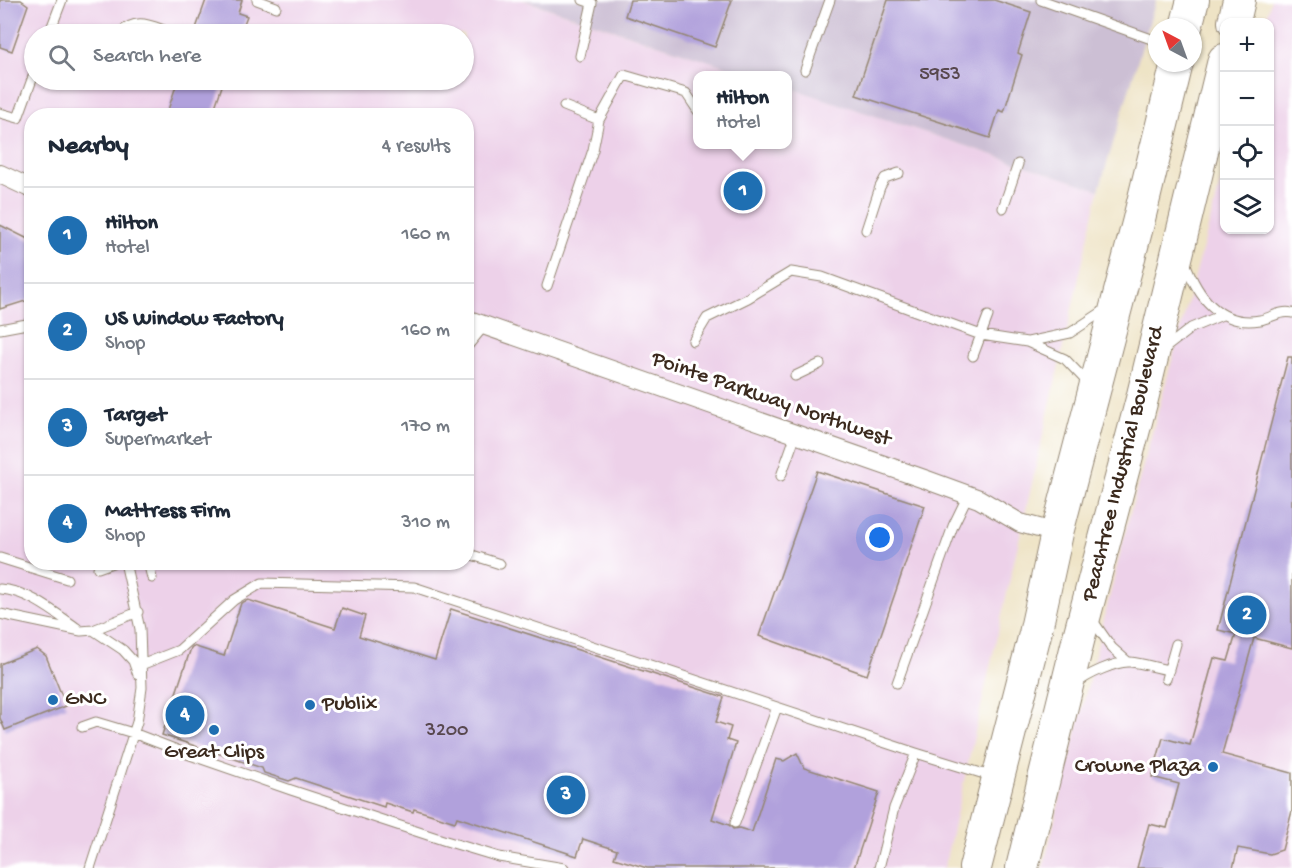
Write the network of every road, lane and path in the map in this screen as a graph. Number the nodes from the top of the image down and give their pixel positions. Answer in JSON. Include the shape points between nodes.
{"nodes":[{"id":1,"x":62,"y":0,"type":"edge"},
{"id":2,"x":257,"y":0,"type":"edge"},
{"id":3,"x":583,"y":0,"type":"edge"},
{"id":4,"x":830,"y":0,"type":"edge"},
{"id":5,"x":1041,"y":0,"type":"edge"},
{"id":6,"x":1193,"y":0,"type":"edge"},
{"id":7,"x":1239,"y":0,"type":"edge"},
{"id":8,"x":276,"y":7,"type":"dead end"},
{"id":9,"x":1188,"y":18,"type":"edge"},
{"id":10,"x":1235,"y":18,"type":"edge"},
{"id":11,"x":53,"y":24,"type":"edge"},
{"id":12,"x":1148,"y":38,"type":"edge"},
{"id":13,"x":580,"y":56,"type":"dead end"},
{"id":14,"x":805,"y":70,"type":"dead end"},
{"id":15,"x":1175,"y":72,"type":"edge"},
{"id":16,"x":1221,"y":72,"type":"edge"},
{"id":17,"x":28,"y":90,"type":"edge"},
{"id":18,"x":693,"y":104,"type":"edge"},
{"id":19,"x":564,"y":106,"type":"dead end"},
{"id":20,"x":0,"y":113,"type":"edge"},
{"id":21,"x":599,"y":120,"type":"junction"},
{"id":22,"x":1018,"y":164,"type":"dead end"},
{"id":23,"x":899,"y":173,"type":"dead end"},
{"id":24,"x":0,"y":174,"type":"edge"},
{"id":25,"x":24,"y":185,"type":"edge"},
{"id":26,"x":1003,"y":208,"type":"dead end"},
{"id":27,"x":866,"y":230,"type":"dead end"},
{"id":28,"x":1179,"y":246,"type":"junction"},
{"id":29,"x":547,"y":286,"type":"dead end"},
{"id":30,"x":1117,"y":302,"type":"junction"},
{"id":31,"x":1292,"y":313,"type":"edge"},
{"id":32,"x":1222,"y":315,"type":"junction"},
{"id":33,"x":988,"y":316,"type":"dead end"},
{"id":34,"x":474,"y":322,"type":"edge"},
{"id":35,"x":24,"y":324,"type":"edge"},
{"id":36,"x":485,"y":325,"type":"junction"},
{"id":37,"x":0,"y":329,"type":"edge"},
{"id":38,"x":981,"y":335,"type":"junction"},
{"id":39,"x":474,"y":338,"type":"edge"},
{"id":40,"x":693,"y":340,"type":"dead end"},
{"id":41,"x":1027,"y":342,"type":"junction"},
{"id":42,"x":973,"y":356,"type":"dead end"},
{"id":43,"x":820,"y":364,"type":"dead end"},
{"id":44,"x":1148,"y":374,"type":"junction"},
{"id":45,"x":795,"y":376,"type":"dead end"},
{"id":46,"x":1094,"y":389,"type":"junction"},
{"id":47,"x":796,"y":434,"type":"junction"},
{"id":48,"x":781,"y":476,"type":"dead end"},
{"id":49,"x":968,"y":495,"type":"junction"},
{"id":50,"x":1057,"y":533,"type":"junction"},
{"id":51,"x":474,"y":556,"type":"edge"},
{"id":52,"x":0,"y":558,"type":"edge"},
{"id":53,"x":500,"y":564,"type":"dead end"},
{"id":54,"x":24,"y":566,"type":"edge"},
{"id":55,"x":38,"y":570,"type":"edge"},
{"id":56,"x":127,"y":570,"type":"edge"},
{"id":57,"x":150,"y":570,"type":"edge"},
{"id":58,"x":152,"y":578,"type":"dead end"},
{"id":59,"x":67,"y":579,"type":"dead end"},
{"id":60,"x":0,"y":589,"type":"edge"},
{"id":61,"x":1087,"y":608,"type":"junction"},
{"id":62,"x":138,"y":612,"type":"junction"},
{"id":63,"x":0,"y":614,"type":"edge"},
{"id":64,"x":93,"y":630,"type":"junction"},
{"id":65,"x":81,"y":631,"type":"junction"},
{"id":66,"x":1176,"y":644,"type":"dead end"},
{"id":67,"x":1128,"y":662,"type":"junction"},
{"id":68,"x":141,"y":665,"type":"junction"},
{"id":69,"x":897,"y":683,"type":"dead end"},
{"id":70,"x":142,"y":688,"type":"junction"},
{"id":71,"x":1065,"y":694,"type":"junction"},
{"id":72,"x":777,"y":707,"type":"junction"},
{"id":73,"x":82,"y":727,"type":"dead end"},
{"id":74,"x":134,"y":733,"type":"junction"},
{"id":75,"x":916,"y":753,"type":"junction"},
{"id":76,"x":998,"y":778,"type":"junction"},
{"id":77,"x":735,"y":823,"type":"dead end"},
{"id":78,"x":90,"y":868,"type":"edge"},
{"id":79,"x":564,"y":868,"type":"edge"},
{"id":80,"x":879,"y":868,"type":"edge"},
{"id":81,"x":975,"y":868,"type":"edge"},
{"id":82,"x":1022,"y":868,"type":"edge"}],
"edges":[{"from":1,"to":11,"type":"lane"},
{"from":2,"to":8,"type":"lane"},
{"from":3,"to":13,"type":"lane","via":[[592,3]]},
{"from":4,"to":14,"type":"lane"},
{"from":5,"to":12,"type":"lane"},
{"from":6,"to":9,"type":"highway"},
{"from":7,"to":10,"type":"highway"},
{"from":15,"to":30,"type":"highway","name":"Peachtree Industrial Boulevard"},
{"from":16,"to":28,"type":"highway","name":"Peachtree Industrial Boulevard"},
{"from":17,"to":20,"type":"lane","via":[[18,118]]},
{"from":18,"to":21,"type":"lane","via":[[686,93],[624,75]]},
{"from":19,"to":21,"type":"lane"},
{"from":21,"to":29,"type":"lane","via":[[593,150]]},
{"from":22,"to":26,"type":"lane"},
{"from":23,"to":27,"type":"lane","via":[[885,178]]},
{"from":24,"to":25,"type":"street"},
{"from":28,"to":32,"type":"lane","via":[[1201,296]]},
{"from":28,"to":44,"type":"highway","name":"Peachtree Industrial Boulevard"},
{"from":30,"to":41,"type":"lane","via":[[1070,333]]},
{"from":30,"to":46,"type":"highway","name":"Peachtree Industrial Boulevard"},
{"from":31,"to":32,"type":"lane","via":[[1259,320]]},
{"from":32,"to":44,"type":"lane","via":[[1191,328],[1164,349]]},
{"from":33,"to":38,"type":"lane"},
{"from":34,"to":36,"type":"street","name":"Pointe Parkway Northwest"},
{"from":35,"to":37,"type":"lane"},
{"from":36,"to":39,"type":"lane"},
{"from":36,"to":47,"type":"street","name":"Pointe Parkway Northwest"},
{"from":38,"to":40,"type":"lane","via":[[822,277],[791,272],[707,318]]},
{"from":38,"to":41,"type":"lane"},
{"from":38,"to":42,"type":"lane"},
{"from":41,"to":46,"type":"lane","via":[[1065,359]]},
{"from":43,"to":45,"type":"lane"},
{"from":44,"to":61,"type":"highway","name":"Peachtree Industrial Boulevard"},
{"from":46,"to":50,"type":"highway","name":"Peachtree Industrial Boulevard"},
{"from":47,"to":48,"type":"lane"},
{"from":47,"to":49,"type":"street","name":"Pointe Parkway Northwest"},
{"from":49,"to":50,"type":"street","name":"Pointe Parkway Northwest","via":[[1020,523]]},
{"from":49,"to":69,"type":"lane","via":[[952,526]]},
{"from":50,"to":76,"type":"highway","name":"Peachtree Industrial Boulevard"},
{"from":51,"to":53,"type":"lane"},
{"from":52,"to":54,"type":"lane"},
{"from":55,"to":59,"type":"lane"},
{"from":56,"to":62,"type":"lane"},
{"from":57,"to":58,"type":"lane"},
{"from":60,"to":65,"type":"lane","via":[[34,599]]},
{"from":61,"to":67,"type":"lane","via":[[1112,648]]},
{"from":61,"to":71,"type":"highway","name":"Peachtree Industrial Boulevard"},
{"from":62,"to":64,"type":"lane"},
{"from":62,"to":68,"type":"lane"},
{"from":63,"to":65,"type":"lane"},
{"from":64,"to":65,"type":"lane"},
{"from":64,"to":70,"type":"lane","via":[[134,661]]},
{"from":66,"to":67,"type":"lane","via":[[1167,675]]},
{"from":67,"to":71,"type":"lane","via":[[1082,679]]},
{"from":68,"to":70,"type":"lane"},
{"from":68,"to":72,"type":"lane","via":[[179,650],[234,600],[262,584],[414,587]]},
{"from":70,"to":74,"type":"lane"},
{"from":71,"to":82,"type":"highway","name":"Peachtree Industrial Boulevard"},
{"from":72,"to":75,"type":"lane"},
{"from":72,"to":77,"type":"lane"},
{"from":73,"to":74,"type":"lane","via":[[96,722]]},
{"from":74,"to":78,"type":"lane"},
{"from":74,"to":79,"type":"lane","via":[[499,858]]},
{"from":75,"to":76,"type":"lane"},
{"from":75,"to":80,"type":"lane","via":[[894,808]]},
{"from":76,"to":81,"type":"highway","name":"Peachtree Industrial Boulevard"}]}
